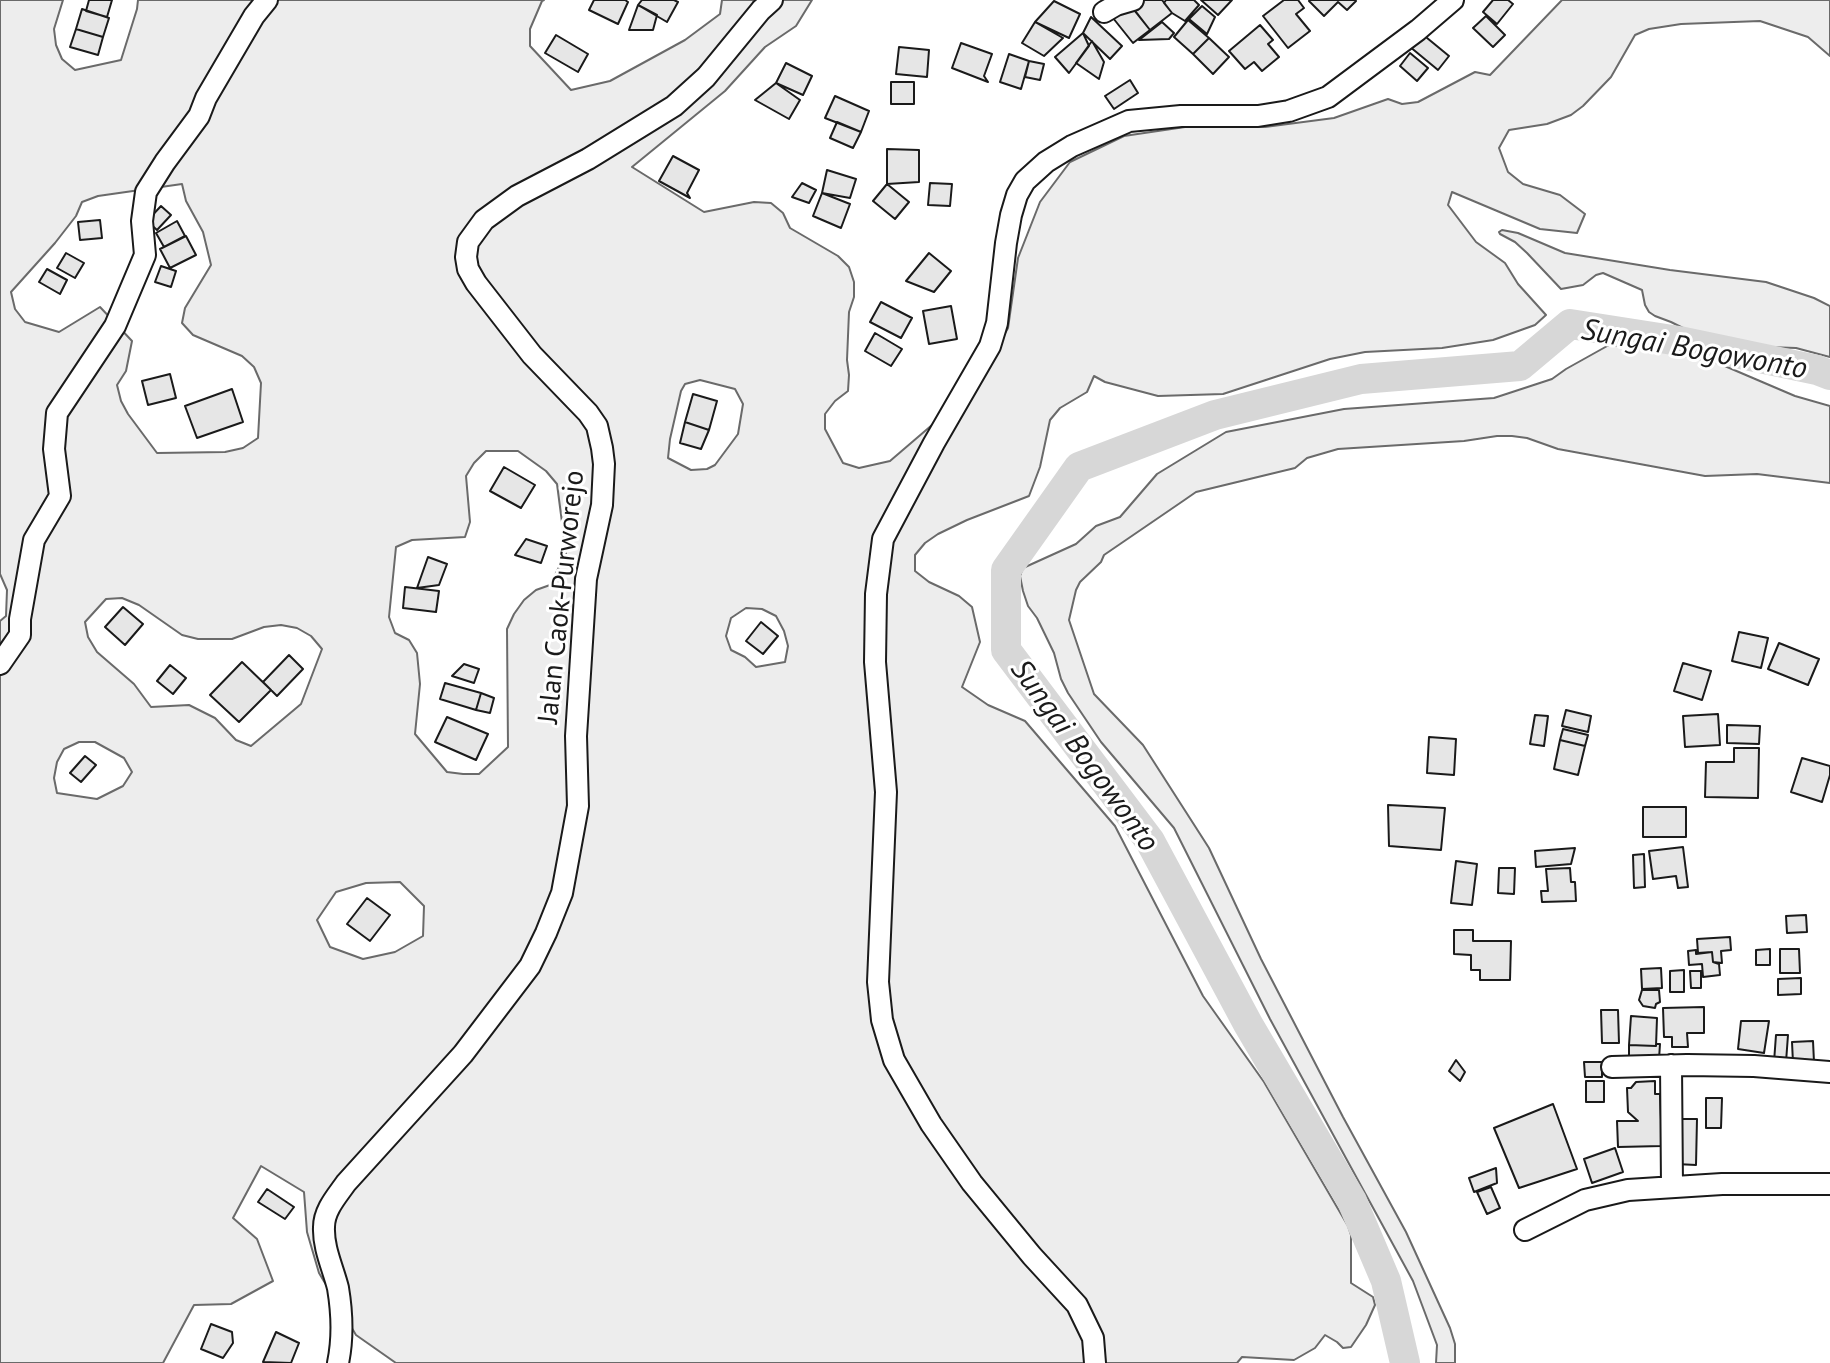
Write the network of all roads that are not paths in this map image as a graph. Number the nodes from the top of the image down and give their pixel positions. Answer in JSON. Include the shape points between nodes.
{"nodes":[{"id":1,"x":267,"y":0,"type":"edge"},
{"id":2,"x":772,"y":0,"type":"edge"},
{"id":3,"x":1133,"y":0,"type":"edge"},
{"id":4,"x":1453,"y":0,"type":"edge"},
{"id":5,"x":1104,"y":12,"type":"dead end"},
{"id":6,"x":0,"y":664,"type":"edge"},
{"id":7,"x":1671,"y":1065,"type":"junction"},
{"id":8,"x":1612,"y":1067,"type":"dead end"},
{"id":9,"x":1830,"y":1072,"type":"edge"},
{"id":10,"x":1830,"y":1184,"type":"edge"},
{"id":11,"x":1672,"y":1187,"type":"junction"},
{"id":12,"x":1525,"y":1230,"type":"dead end"},
{"id":13,"x":338,"y":1363,"type":"edge"},
{"id":14,"x":1095,"y":1363,"type":"edge"}],
"edges":[{"from":1,"to":6,"type":"street","via":[[199,116],[146,192],[145,255],[115,326],[57,413],[54,449],[60,496],[34,540],[20,635]]},
{"from":2,"to":13,"type":"street","name":"Jalan Caok-Purworejo","via":[[674,106],[517,196],[484,220],[468,242],[468,269],[476,283],[532,355],[588,413],[602,448],[602,505],[586,579],[576,736],[578,806],[562,893],[530,966],[463,1054],[330,1205],[323,1226],[341,1323]]},
{"from":3,"to":5,"type":"street"},
{"from":4,"to":14,"type":"street","via":[[1328,97],[1258,116],[1129,121],[1072,146],[1025,181],[1011,215],[990,346],[883,539],[875,662],[886,792],[878,982],[882,1020],[894,1060],[931,1124],[972,1183],[1077,1305],[1093,1338]]},
{"from":7,"to":8,"type":"street"},
{"from":7,"to":9,"type":"street"},
{"from":7,"to":11,"type":"street"},
{"from":10,"to":11,"type":"street"},
{"from":11,"to":12,"type":"street","via":[[1585,1200]]}]}
